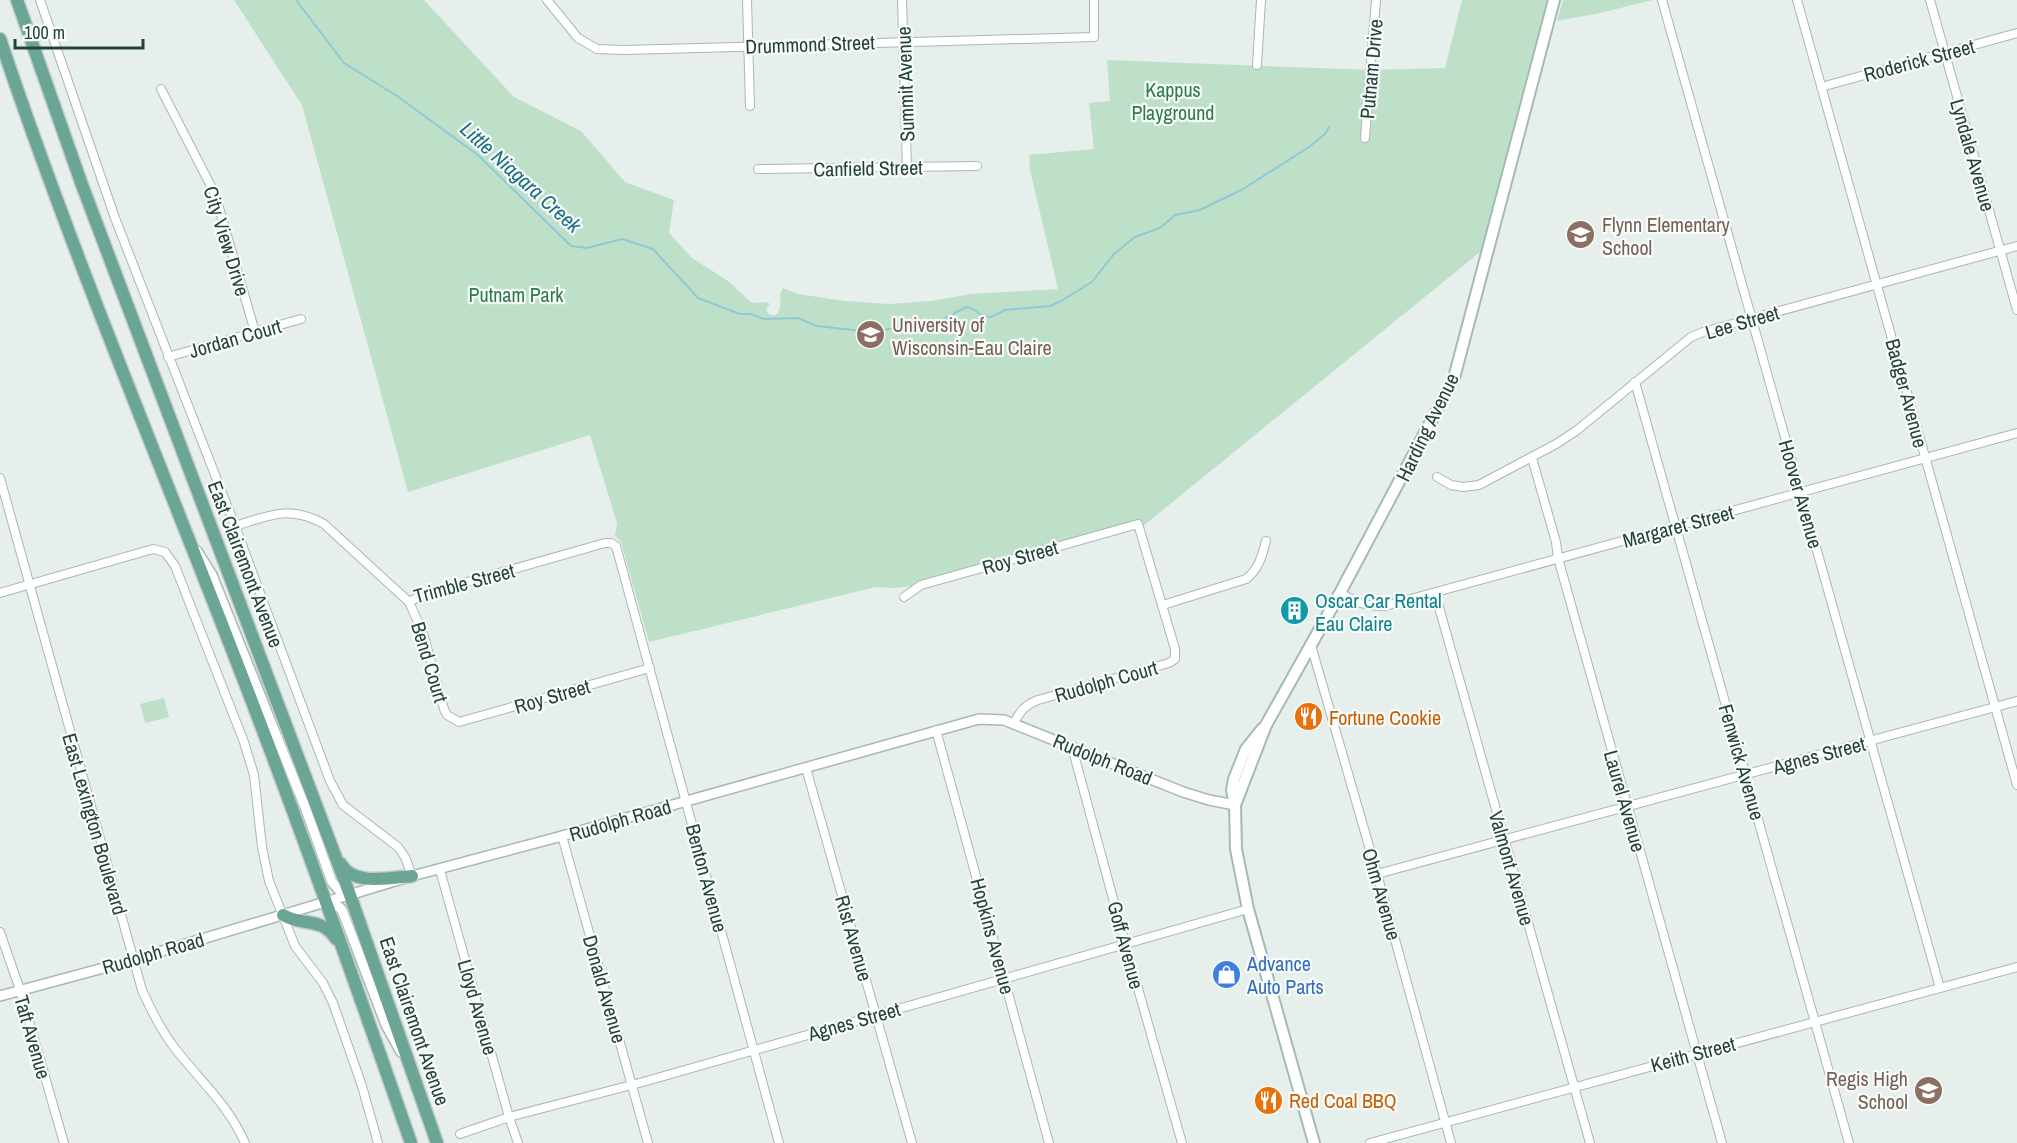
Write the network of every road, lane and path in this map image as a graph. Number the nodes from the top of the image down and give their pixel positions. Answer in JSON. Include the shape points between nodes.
{"nodes":[{"id":1,"x":17,"y":0,"type":"edge"},
{"id":2,"x":40,"y":0,"type":"edge"},
{"id":3,"x":547,"y":0,"type":"edge"},
{"id":4,"x":747,"y":0,"type":"edge"},
{"id":5,"x":902,"y":0,"type":"edge"},
{"id":6,"x":1094,"y":0,"type":"edge"},
{"id":7,"x":1261,"y":0,"type":"edge"},
{"id":8,"x":1376,"y":0,"type":"edge"},
{"id":9,"x":1554,"y":0,"type":"edge"},
{"id":10,"x":1662,"y":0,"type":"edge"},
{"id":11,"x":1797,"y":0,"type":"edge"},
{"id":12,"x":1930,"y":0,"type":"edge"},
{"id":13,"x":2017,"y":33,"type":"edge"},
{"id":14,"x":0,"y":39,"type":"edge"},
{"id":15,"x":903,"y":41,"type":"junction"},
{"id":16,"x":748,"y":46,"type":"junction"},
{"id":17,"x":1944,"y":53,"type":"junction"},
{"id":18,"x":1257,"y":65,"type":"dead end"},
{"id":19,"x":1821,"y":87,"type":"junction"},
{"id":20,"x":161,"y":89,"type":"dead end"},
{"id":21,"x":750,"y":106,"type":"dead end"},
{"id":22,"x":1365,"y":138,"type":"dead end"},
{"id":23,"x":977,"y":166,"type":"dead end"},
{"id":24,"x":907,"y":168,"type":"junction"},
{"id":25,"x":758,"y":169,"type":"dead end"},
{"id":26,"x":2017,"y":246,"type":"edge"},
{"id":27,"x":2000,"y":251,"type":"junction"},
{"id":28,"x":1877,"y":284,"type":"junction"},
{"id":29,"x":2017,"y":310,"type":"edge"},
{"id":30,"x":301,"y":319,"type":"dead end"},
{"id":31,"x":1752,"y":319,"type":"junction"},
{"id":32,"x":255,"y":332,"type":"junction"},
{"id":33,"x":168,"y":357,"type":"junction"},
{"id":34,"x":1635,"y":382,"type":"junction"},
{"id":35,"x":2017,"y":433,"type":"edge"},
{"id":36,"x":1532,"y":458,"type":"junction"},
{"id":37,"x":1925,"y":458,"type":"junction"},
{"id":38,"x":1437,"y":477,"type":"dead end"},
{"id":39,"x":0,"y":478,"type":"edge"},
{"id":40,"x":1800,"y":492,"type":"junction"},
{"id":41,"x":1138,"y":524,"type":"joint"},
{"id":42,"x":235,"y":526,"type":"junction"},
{"id":43,"x":1677,"y":526,"type":"junction"},
{"id":44,"x":1266,"y":541,"type":"dead end"},
{"id":45,"x":191,"y":544,"type":"junction"},
{"id":46,"x":614,"y":544,"type":"joint"},
{"id":47,"x":1558,"y":558,"type":"junction"},
{"id":48,"x":29,"y":585,"type":"junction"},
{"id":49,"x":0,"y":592,"type":"edge"},
{"id":50,"x":1340,"y":593,"type":"junction"},
{"id":51,"x":1434,"y":593,"type":"junction"},
{"id":52,"x":904,"y":597,"type":"dead end"},
{"id":53,"x":409,"y":602,"type":"junction"},
{"id":54,"x":1163,"y":605,"type":"junction"},
{"id":55,"x":1311,"y":645,"type":"junction"},
{"id":56,"x":650,"y":668,"type":"junction"},
{"id":57,"x":2017,"y":701,"type":"edge"},
{"id":58,"x":1995,"y":707,"type":"junction"},
{"id":59,"x":453,"y":720,"type":"joint"},
{"id":60,"x":1014,"y":723,"type":"junction"},
{"id":61,"x":936,"y":730,"type":"junction"},
{"id":62,"x":1870,"y":741,"type":"junction"},
{"id":63,"x":1072,"y":747,"type":"junction"},
{"id":64,"x":806,"y":768,"type":"junction"},
{"id":65,"x":1746,"y":775,"type":"junction"},
{"id":66,"x":2017,"y":785,"type":"edge"},
{"id":67,"x":686,"y":801,"type":"junction"},
{"id":68,"x":1235,"y":805,"type":"junction"},
{"id":69,"x":1626,"y":806,"type":"junction"},
{"id":70,"x":562,"y":836,"type":"junction"},
{"id":71,"x":1504,"y":840,"type":"junction"},
{"id":72,"x":334,"y":852,"type":"junction"},
{"id":73,"x":440,"y":870,"type":"junction"},
{"id":74,"x":1377,"y":874,"type":"junction"},
{"id":75,"x":412,"y":876,"type":"junction"},
{"id":76,"x":350,"y":895,"type":"junction"},
{"id":77,"x":326,"y":903,"type":"junction"},
{"id":78,"x":1248,"y":909,"type":"junction"},
{"id":79,"x":283,"y":915,"type":"junction"},
{"id":80,"x":0,"y":933,"type":"edge"},
{"id":81,"x":1125,"y":943,"type":"junction"},
{"id":82,"x":342,"y":949,"type":"junction"},
{"id":83,"x":132,"y":960,"type":"junction"},
{"id":84,"x":2017,"y":967,"type":"edge"},
{"id":85,"x":1004,"y":977,"type":"junction"},
{"id":86,"x":1940,"y":988,"type":"junction"},
{"id":87,"x":20,"y":990,"type":"junction"},
{"id":88,"x":0,"y":996,"type":"edge"},
{"id":89,"x":876,"y":1015,"type":"junction"},
{"id":90,"x":1815,"y":1022,"type":"junction"},
{"id":91,"x":753,"y":1050,"type":"junction"},
{"id":92,"x":1696,"y":1053,"type":"junction"},
{"id":93,"x":412,"y":1072,"type":"junction"},
{"id":94,"x":632,"y":1084,"type":"junction"},
{"id":95,"x":1574,"y":1087,"type":"junction"},
{"id":96,"x":401,"y":1114,"type":"junction"},
{"id":97,"x":509,"y":1117,"type":"junction"},
{"id":98,"x":1446,"y":1123,"type":"junction"},
{"id":99,"x":460,"y":1134,"type":"dead end"},
{"id":100,"x":64,"y":1143,"type":"edge"},
{"id":101,"x":246,"y":1143,"type":"edge"},
{"id":102,"x":378,"y":1143,"type":"edge"},
{"id":103,"x":411,"y":1143,"type":"edge"},
{"id":104,"x":420,"y":1143,"type":"edge"},
{"id":105,"x":437,"y":1143,"type":"edge"},
{"id":106,"x":518,"y":1143,"type":"edge"},
{"id":107,"x":648,"y":1143,"type":"edge"},
{"id":108,"x":779,"y":1143,"type":"edge"},
{"id":109,"x":912,"y":1143,"type":"edge"},
{"id":110,"x":1050,"y":1143,"type":"edge"},
{"id":111,"x":1182,"y":1143,"type":"edge"},
{"id":112,"x":1314,"y":1143,"type":"edge"},
{"id":113,"x":1370,"y":1143,"type":"edge"},
{"id":114,"x":1451,"y":1143,"type":"edge"},
{"id":115,"x":1590,"y":1143,"type":"edge"},
{"id":116,"x":1722,"y":1143,"type":"edge"},
{"id":117,"x":1849,"y":1143,"type":"edge"}],
"edges":[{"from":1,"to":72,"type":"main road","name":"East Clairemont Avenue","via":[[82,185]]},
{"from":2,"to":33,"type":"street","via":[[104,188]]},
{"from":3,"to":16,"type":"street","name":"Drummond Street","via":[[578,38],[597,49]]},
{"from":4,"to":16,"type":"street"},
{"from":5,"to":15,"type":"street","name":"Summit Avenue"},
{"from":6,"to":15,"type":"street","name":"Drummond Street","via":[[1094,37]]},
{"from":7,"to":18,"type":"street"},
{"from":8,"to":22,"type":"street","name":"Putnam Drive"},
{"from":9,"to":50,"type":"main road","name":"Harding Avenue","via":[[1454,378]]},
{"from":10,"to":31,"type":"street","name":"Hoover Avenue"},
{"from":11,"to":19,"type":"street","name":"Badger Avenue"},
{"from":12,"to":17,"type":"street","name":"Lyndale Avenue"},
{"from":13,"to":17,"type":"street","name":"Roderick Street"},
{"from":14,"to":45,"type":"main road","via":[[103,325]]},
{"from":15,"to":16,"type":"street","name":"Drummond Street"},
{"from":15,"to":24,"type":"street","name":"Summit Avenue"},
{"from":16,"to":21,"type":"street"},
{"from":17,"to":19,"type":"street","name":"Roderick Street"},
{"from":17,"to":27,"type":"street","name":"Lyndale Avenue"},
{"from":19,"to":28,"type":"street","name":"Badger Avenue"},
{"from":20,"to":32,"type":"street","name":"City View Drive","via":[[215,194]]},
{"from":23,"to":24,"type":"street","name":"Canfield Street"},
{"from":24,"to":25,"type":"street","name":"Canfield Street"},
{"from":26,"to":27,"type":"street","name":"Lee Street"},
{"from":27,"to":28,"type":"street","name":"Lee Street"},
{"from":27,"to":29,"type":"street","name":"Lyndale Avenue"},
{"from":28,"to":31,"type":"street","name":"Lee Street"},
{"from":28,"to":37,"type":"street","name":"Badger Avenue"},
{"from":30,"to":32,"type":"street","name":"Jordan Court"},
{"from":31,"to":34,"type":"street","name":"Lee Street","via":[[1691,337]]},
{"from":31,"to":40,"type":"street","name":"Hoover Avenue"},
{"from":32,"to":33,"type":"street","name":"Jordan Court"},
{"from":33,"to":42,"type":"street"},
{"from":34,"to":36,"type":"street","name":"Lee Street","via":[[1576,431]]},
{"from":34,"to":43,"type":"street","name":"Fenwick Avenue"},
{"from":35,"to":37,"type":"street","name":"Margaret Street"},
{"from":36,"to":38,"type":"street","name":"Lee Street","via":[[1479,485],[1451,485]]},
{"from":36,"to":47,"type":"street","name":"Laurel Avenue"},
{"from":37,"to":40,"type":"street","name":"Margaret Street"},
{"from":37,"to":58,"type":"street","name":"Badger Avenue"},
{"from":39,"to":48,"type":"street","name":"East Lexington Boulevard"},
{"from":40,"to":43,"type":"street","name":"Margaret Street"},
{"from":40,"to":62,"type":"street","name":"Hoover Avenue"},
{"from":41,"to":52,"type":"street","name":"Roy Street","via":[[921,585]]},
{"from":41,"to":54,"type":"street","name":"Rudolph Court"},
{"from":42,"to":53,"type":"street","name":"Trimble Street","via":[[284,513],[315,519]]},
{"from":42,"to":75,"type":"street","via":[[335,792],[352,813],[398,847]]},
{"from":43,"to":47,"type":"street","name":"Margaret Street"},
{"from":43,"to":65,"type":"street","name":"Fenwick Avenue"},
{"from":44,"to":54,"type":"street","via":[[1260,563],[1246,579]]},
{"from":45,"to":76,"type":"street","via":[[212,574],[332,882]]},
{"from":45,"to":77,"type":"main road"},
{"from":46,"to":53,"type":"street","name":"Trimble Street","via":[[433,592]]},
{"from":46,"to":56,"type":"street","name":"Benton Avenue"},
{"from":47,"to":51,"type":"street","name":"Margaret Street"},
{"from":47,"to":69,"type":"street","name":"Laurel Avenue"},
{"from":48,"to":49,"type":"street"},
{"from":48,"to":79,"type":"street","via":[[153,549],[165,552],[175,566],[249,758],[265,864]]},
{"from":48,"to":83,"type":"street","name":"East Lexington Boulevard"},
{"from":50,"to":51,"type":"street","name":"Margaret Street","via":[[1372,607]]},
{"from":50,"to":55,"type":"main road","name":"Harding Avenue"},
{"from":51,"to":71,"type":"street","name":"Valmont Avenue"},
{"from":53,"to":59,"type":"street","name":"Bend Court","via":[[423,633],[444,710]]},
{"from":54,"to":60,"type":"street","name":"Rudolph Court","via":[[1175,659],[1038,700],[1024,707]]},
{"from":55,"to":68,"type":"main road","name":"Harding Avenue","via":[[1266,725]]},
{"from":55,"to":74,"type":"street","name":"Ohm Avenue"},
{"from":56,"to":59,"type":"street","name":"Roy Street","via":[[466,721]]},
{"from":56,"to":67,"type":"street","name":"Benton Avenue"},
{"from":57,"to":58,"type":"street","name":"Agnes Street"},
{"from":58,"to":62,"type":"street","name":"Agnes Street"},
{"from":58,"to":66,"type":"street","name":"Badger Avenue"},
{"from":60,"to":61,"type":"street","name":"Rudolph Road","via":[[979,718]]},
{"from":60,"to":63,"type":"street","name":"Rudolph Road"},
{"from":61,"to":64,"type":"street","name":"Rudolph Road"},
{"from":61,"to":85,"type":"street","name":"Hopkins Avenue"},
{"from":62,"to":65,"type":"street","name":"Agnes Street"},
{"from":62,"to":86,"type":"street","name":"Hoover Avenue"},
{"from":63,"to":68,"type":"street","name":"Rudolph Road","via":[[1194,796]]},
{"from":63,"to":81,"type":"street","name":"Goff Avenue"},
{"from":64,"to":67,"type":"street","name":"Rudolph Road"},
{"from":64,"to":89,"type":"street","name":"Rist Avenue"},
{"from":65,"to":69,"type":"street","name":"Agnes Street"},
{"from":65,"to":90,"type":"street","name":"Fenwick Avenue"},
{"from":67,"to":70,"type":"street","name":"Rudolph Road"},
{"from":67,"to":91,"type":"street","name":"Benton Avenue"},
{"from":68,"to":78,"type":"main road","via":[[1236,849]]},
{"from":69,"to":71,"type":"street","name":"Agnes Street"},
{"from":69,"to":92,"type":"street","name":"Laurel Avenue"},
{"from":70,"to":73,"type":"street","name":"Rudolph Road"},
{"from":70,"to":94,"type":"street","name":"Donald Avenue"},
{"from":71,"to":74,"type":"street","name":"Agnes Street"},
{"from":71,"to":95,"type":"street","name":"Valmont Avenue"},
{"from":72,"to":75,"type":"main road","via":[[348,874],[378,878]]},
{"from":72,"to":76,"type":"main road","name":"East Clairemont Avenue"},
{"from":73,"to":75,"type":"street","name":"Rudolph Road"},
{"from":73,"to":97,"type":"street","name":"Lloyd Avenue"},
{"from":74,"to":98,"type":"street","name":"Ohm Avenue"},
{"from":75,"to":76,"type":"street","name":"Rudolph Road"},
{"from":76,"to":77,"type":"street","name":"Rudolph Road"},
{"from":76,"to":93,"type":"main road","name":"East Clairemont Avenue"},
{"from":77,"to":79,"type":"street","name":"Rudolph Road"},
{"from":77,"to":82,"type":"main road"},
{"from":77,"to":93,"type":"street","via":[[342,910],[386,1025]]},
{"from":78,"to":81,"type":"street","name":"Agnes Street"},
{"from":78,"to":112,"type":"main road"},
{"from":79,"to":82,"type":"main road","via":[[323,925]]},
{"from":79,"to":83,"type":"street","name":"Rudolph Road"},
{"from":79,"to":102,"type":"street","via":[[295,946],[329,993]]},
{"from":80,"to":87,"type":"street","name":"Taft Avenue"},
{"from":81,"to":85,"type":"street","name":"Agnes Street"},
{"from":81,"to":111,"type":"street","name":"Goff Avenue"},
{"from":82,"to":96,"type":"main road"},
{"from":83,"to":87,"type":"street","name":"Rudolph Road"},
{"from":83,"to":101,"type":"street","name":"East Lexington Boulevard","via":[[149,1006],[165,1034],[217,1096]]},
{"from":84,"to":86,"type":"street","name":"Keith Street"},
{"from":85,"to":89,"type":"street","name":"Agnes Street"},
{"from":85,"to":110,"type":"street","name":"Hopkins Avenue"},
{"from":86,"to":90,"type":"street","name":"Keith Street"},
{"from":87,"to":88,"type":"street","name":"Rudolph Road"},
{"from":87,"to":100,"type":"street","name":"Taft Avenue"},
{"from":89,"to":91,"type":"street","name":"Agnes Street"},
{"from":89,"to":109,"type":"street","name":"Rist Avenue"},
{"from":90,"to":92,"type":"street","name":"Keith Street"},
{"from":90,"to":117,"type":"street","name":"Fenwick Avenue"},
{"from":91,"to":94,"type":"street","name":"Agnes Street"},
{"from":91,"to":108,"type":"street","name":"Benton Avenue"},
{"from":92,"to":95,"type":"street","name":"Keith Street"},
{"from":92,"to":116,"type":"street","name":"Laurel Avenue"},
{"from":93,"to":105,"type":"main road","name":"East Clairemont Avenue"},
{"from":94,"to":97,"type":"street","name":"Agnes Street"},
{"from":94,"to":107,"type":"street","name":"Donald Avenue"},
{"from":95,"to":98,"type":"street","name":"Keith Street"},
{"from":95,"to":115,"type":"street","name":"Valmont Avenue"},
{"from":96,"to":103,"type":"main road"},
{"from":96,"to":104,"type":"main road"},
{"from":97,"to":99,"type":"street","name":"Agnes Street"},
{"from":97,"to":106,"type":"street","name":"Lloyd Avenue"},
{"from":98,"to":113,"type":"street","name":"Keith Street"},
{"from":98,"to":114,"type":"street","name":"Ohm Avenue"}]}
